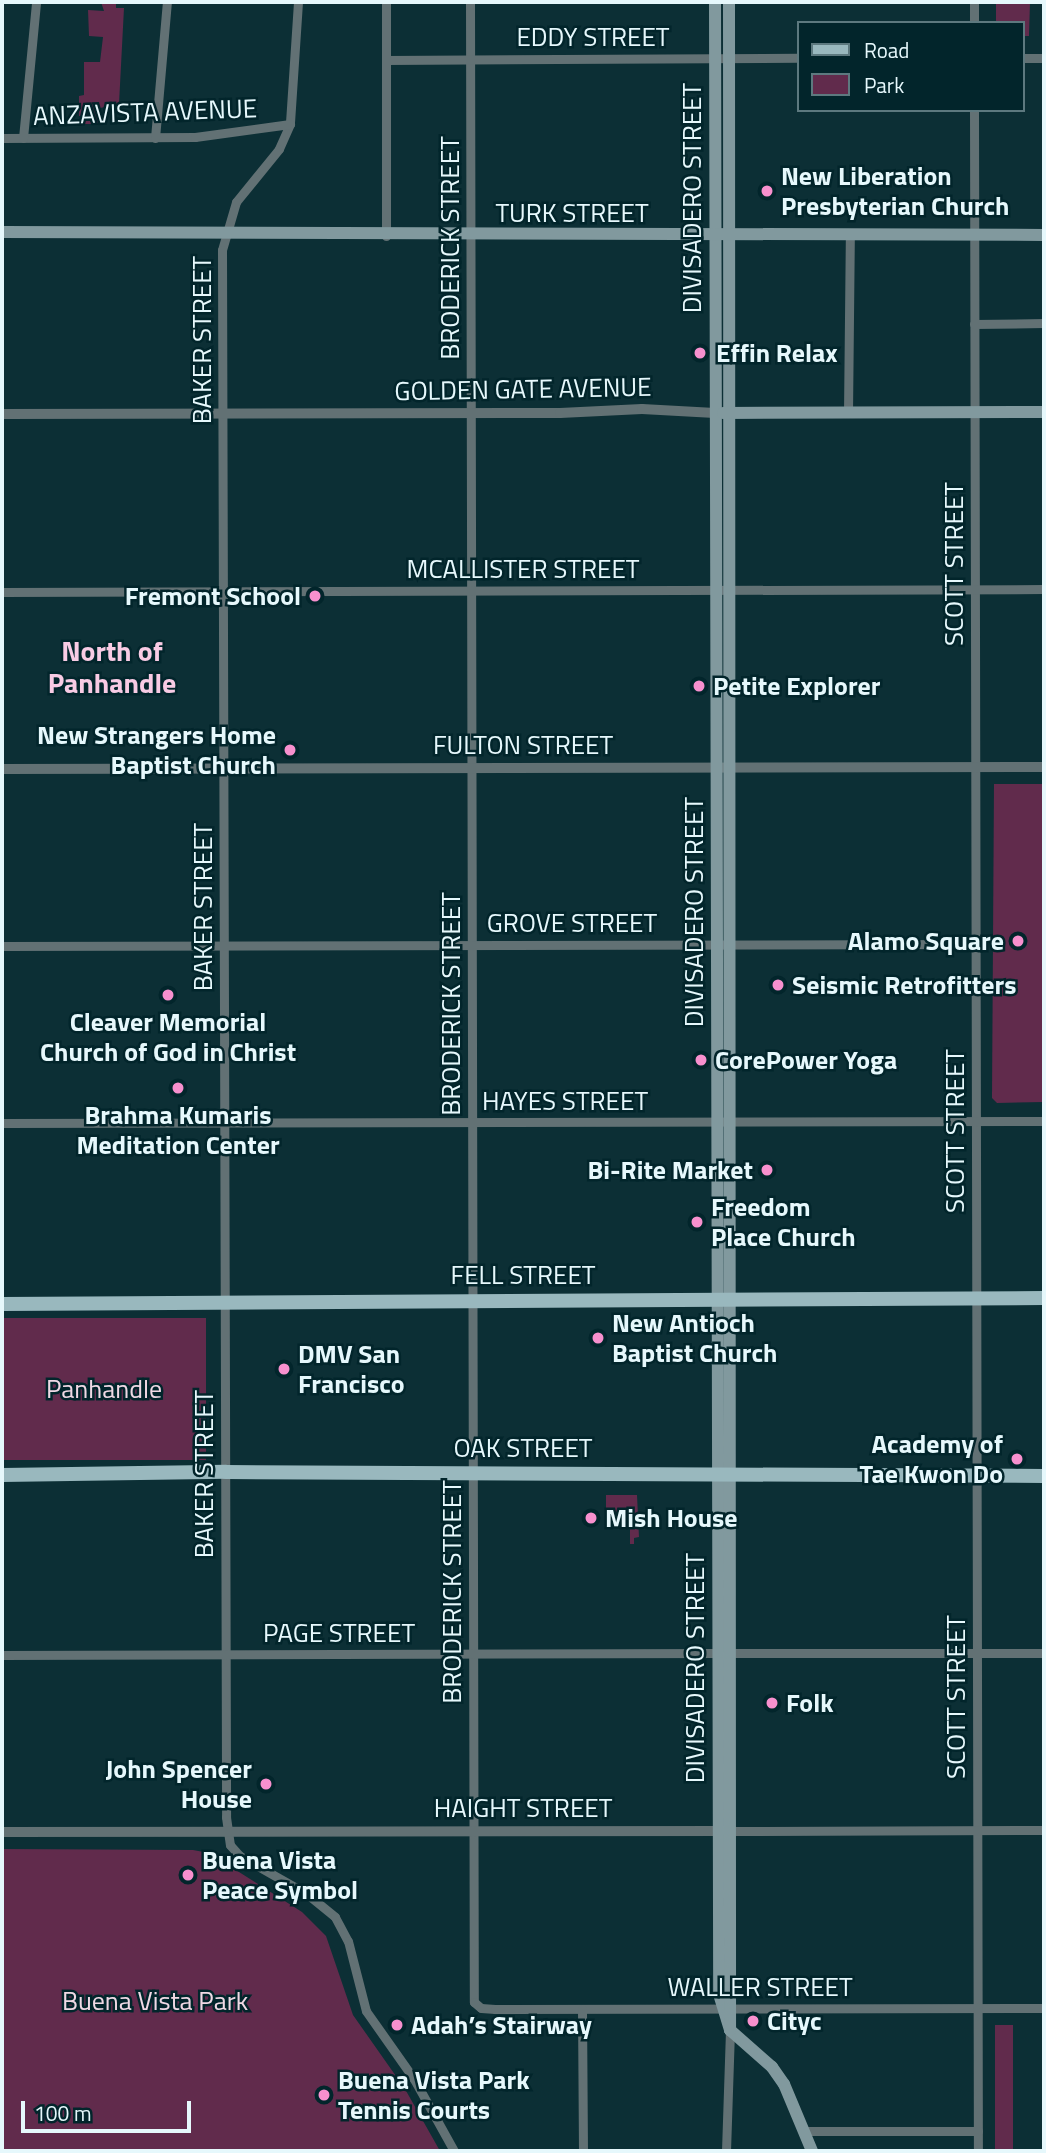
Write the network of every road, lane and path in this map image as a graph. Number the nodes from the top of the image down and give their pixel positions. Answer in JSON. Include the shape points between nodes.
{"nodes":[{"id":1,"x":36,"y":2,"type":"edge"},
{"id":2,"x":167,"y":2,"type":"edge"},
{"id":3,"x":298,"y":2,"type":"edge"},
{"id":4,"x":386,"y":2,"type":"edge"},
{"id":5,"x":470,"y":2,"type":"edge"},
{"id":6,"x":715,"y":2,"type":"edge"},
{"id":7,"x":729,"y":2,"type":"edge"},
{"id":8,"x":974,"y":2,"type":"edge"},
{"id":9,"x":974,"y":21,"type":"edge"},
{"id":10,"x":715,"y":58,"type":"junction"},
{"id":11,"x":729,"y":58,"type":"junction"},
{"id":12,"x":797,"y":58,"type":"edge"},
{"id":13,"x":1025,"y":58,"type":"edge"},
{"id":14,"x":1044,"y":58,"type":"edge"},
{"id":15,"x":470,"y":59,"type":"junction"},
{"id":16,"x":386,"y":60,"type":"junction"},
{"id":17,"x":974,"y":112,"type":"edge"},
{"id":18,"x":290,"y":124,"type":"junction"},
{"id":19,"x":2,"y":138,"type":"edge"},
{"id":20,"x":23,"y":138,"type":"junction"},
{"id":21,"x":155,"y":138,"type":"junction"},
{"id":22,"x":226,"y":231,"type":"junction"},
{"id":23,"x":2,"y":232,"type":"edge"},
{"id":24,"x":974,"y":235,"type":"junction"},
{"id":25,"x":1044,"y":235,"type":"edge"},
{"id":26,"x":386,"y":236,"type":"junction"},
{"id":27,"x":471,"y":236,"type":"junction"},
{"id":28,"x":715,"y":236,"type":"junction"},
{"id":29,"x":729,"y":236,"type":"junction"},
{"id":30,"x":850,"y":236,"type":"junction"},
{"id":31,"x":1044,"y":323,"type":"edge"},
{"id":32,"x":974,"y":324,"type":"junction"},
{"id":33,"x":1044,"y":412,"type":"edge"},
{"id":34,"x":715,"y":413,"type":"junction"},
{"id":35,"x":730,"y":413,"type":"junction"},
{"id":36,"x":848,"y":413,"type":"junction"},
{"id":37,"x":975,"y":413,"type":"junction"},
{"id":38,"x":2,"y":414,"type":"edge"},
{"id":39,"x":223,"y":414,"type":"junction"},
{"id":40,"x":471,"y":414,"type":"junction"},
{"id":41,"x":975,"y":589,"type":"junction"},
{"id":42,"x":1044,"y":589,"type":"edge"},
{"id":43,"x":471,"y":590,"type":"junction"},
{"id":44,"x":716,"y":590,"type":"junction"},
{"id":45,"x":730,"y":590,"type":"junction"},
{"id":46,"x":223,"y":591,"type":"junction"},
{"id":47,"x":2,"y":592,"type":"edge"},
{"id":48,"x":716,"y":767,"type":"junction"},
{"id":49,"x":730,"y":767,"type":"junction"},
{"id":50,"x":975,"y":767,"type":"junction"},
{"id":51,"x":1044,"y":767,"type":"edge"},
{"id":52,"x":223,"y":768,"type":"junction"},
{"id":53,"x":471,"y":768,"type":"junction"},
{"id":54,"x":2,"y":769,"type":"edge"},
{"id":55,"x":717,"y":944,"type":"junction"},
{"id":56,"x":730,"y":944,"type":"junction"},
{"id":57,"x":975,"y":944,"type":"junction"},
{"id":58,"x":224,"y":945,"type":"junction"},
{"id":59,"x":472,"y":945,"type":"junction"},
{"id":60,"x":2,"y":946,"type":"edge"},
{"id":61,"x":975,"y":1121,"type":"junction"},
{"id":62,"x":1044,"y":1121,"type":"edge"},
{"id":63,"x":472,"y":1122,"type":"junction"},
{"id":64,"x":717,"y":1122,"type":"junction"},
{"id":65,"x":731,"y":1122,"type":"junction"},
{"id":66,"x":2,"y":1123,"type":"edge"},
{"id":67,"x":225,"y":1123,"type":"junction"},
{"id":68,"x":976,"y":1298,"type":"junction"},
{"id":69,"x":1044,"y":1298,"type":"edge"},
{"id":70,"x":472,"y":1299,"type":"junction"},
{"id":71,"x":724,"y":1299,"type":"junction"},
{"id":72,"x":225,"y":1301,"type":"junction"},
{"id":73,"x":2,"y":1304,"type":"edge"},
{"id":74,"x":226,"y":1472,"type":"junction"},
{"id":75,"x":474,"y":1473,"type":"junction"},
{"id":76,"x":725,"y":1474,"type":"junction"},
{"id":77,"x":2,"y":1475,"type":"edge"},
{"id":78,"x":976,"y":1476,"type":"junction"},
{"id":79,"x":1044,"y":1476,"type":"edge"},
{"id":80,"x":718,"y":1653,"type":"junction"},
{"id":81,"x":732,"y":1653,"type":"junction"},
{"id":82,"x":977,"y":1653,"type":"junction"},
{"id":83,"x":1044,"y":1653,"type":"edge"},
{"id":84,"x":226,"y":1654,"type":"junction"},
{"id":85,"x":473,"y":1654,"type":"junction"},
{"id":86,"x":2,"y":1655,"type":"edge"},
{"id":87,"x":732,"y":1830,"type":"junction"},
{"id":88,"x":977,"y":1830,"type":"junction"},
{"id":89,"x":1044,"y":1830,"type":"edge"},
{"id":90,"x":474,"y":1831,"type":"junction"},
{"id":91,"x":718,"y":1831,"type":"junction"},
{"id":92,"x":2,"y":1832,"type":"edge"},
{"id":93,"x":228,"y":1832,"type":"junction"},
{"id":94,"x":476,"y":2006,"type":"joint"},
{"id":95,"x":726,"y":2008,"type":"junction"},
{"id":96,"x":977,"y":2008,"type":"junction"},
{"id":97,"x":1044,"y":2008,"type":"edge"},
{"id":98,"x":582,"y":2009,"type":"junction"},
{"id":99,"x":730,"y":2030,"type":"junction"},
{"id":100,"x":978,"y":2131,"type":"junction"},
{"id":101,"x":804,"y":2132,"type":"junction"},
{"id":102,"x":454,"y":2151,"type":"edge"},
{"id":103,"x":583,"y":2151,"type":"edge"},
{"id":104,"x":726,"y":2151,"type":"edge"},
{"id":105,"x":812,"y":2151,"type":"edge"},
{"id":106,"x":978,"y":2151,"type":"edge"}],
"edges":[{"from":1,"to":20,"type":"street"},
{"from":2,"to":21,"type":"street"},
{"from":3,"to":18,"type":"street","name":"BAKER STREET"},
{"from":4,"to":16,"type":"street"},
{"from":5,"to":15,"type":"street","name":"BRODERICK STREET"},
{"from":6,"to":10,"type":"main road","name":"DIVISADERO STREET"},
{"from":7,"to":11,"type":"main road","name":"DIVISADERO STREET"},
{"from":8,"to":9,"type":"street"},
{"from":10,"to":11,"type":"street","name":"EDDY STREET"},
{"from":10,"to":15,"type":"street","name":"EDDY STREET"},
{"from":10,"to":28,"type":"main road","name":"DIVISADERO STREET"},
{"from":11,"to":12,"type":"street","name":"EDDY STREET"},
{"from":11,"to":29,"type":"main road","name":"DIVISADERO STREET"},
{"from":13,"to":14,"type":"street"},
{"from":15,"to":16,"type":"street","name":"EDDY STREET"},
{"from":15,"to":27,"type":"street","name":"BRODERICK STREET"},
{"from":16,"to":26,"type":"street"},
{"from":17,"to":24,"type":"street","name":"SCOTT STREET"},
{"from":18,"to":21,"type":"street","name":"ANZAVISTA AVENUE"},
{"from":18,"to":22,"type":"street","name":"BAKER STREET","via":[[279,149],[236,202]]},
{"from":19,"to":20,"type":"street","name":"ANZAVISTA AVENUE"},
{"from":20,"to":21,"type":"street","name":"ANZAVISTA AVENUE"},
{"from":22,"to":23,"type":"main road","name":"TURK STREET"},
{"from":22,"to":26,"type":"main road","name":"TURK STREET"},
{"from":22,"to":39,"type":"street","name":"BAKER STREET"},
{"from":24,"to":25,"type":"main road","name":"TURK STREET"},
{"from":24,"to":30,"type":"main road","name":"TURK STREET"},
{"from":24,"to":32,"type":"street","name":"SCOTT STREET"},
{"from":26,"to":27,"type":"main road","name":"TURK STREET"},
{"from":27,"to":28,"type":"main road","name":"TURK STREET"},
{"from":27,"to":40,"type":"street","name":"BRODERICK STREET"},
{"from":28,"to":29,"type":"main road","name":"TURK STREET"},
{"from":28,"to":34,"type":"main road","name":"DIVISADERO STREET"},
{"from":29,"to":30,"type":"main road","name":"TURK STREET"},
{"from":29,"to":35,"type":"main road","name":"DIVISADERO STREET"},
{"from":30,"to":36,"type":"street"},
{"from":31,"to":32,"type":"street"},
{"from":32,"to":37,"type":"street","name":"SCOTT STREET"},
{"from":33,"to":37,"type":"main road","name":"GOLDEN GATE AVENUE"},
{"from":34,"to":35,"type":"main road","name":"GOLDEN GATE AVENUE"},
{"from":34,"to":40,"type":"street","name":"GOLDEN GATE AVENUE","via":[[642,409]]},
{"from":34,"to":44,"type":"main road","name":"DIVISADERO STREET"},
{"from":35,"to":36,"type":"main road","name":"GOLDEN GATE AVENUE"},
{"from":35,"to":45,"type":"main road","name":"DIVISADERO STREET"},
{"from":36,"to":37,"type":"main road","name":"GOLDEN GATE AVENUE"},
{"from":37,"to":41,"type":"street","name":"SCOTT STREET"},
{"from":38,"to":39,"type":"street","name":"GOLDEN GATE AVENUE"},
{"from":39,"to":40,"type":"street","name":"GOLDEN GATE AVENUE"},
{"from":39,"to":46,"type":"street","name":"BAKER STREET"},
{"from":40,"to":43,"type":"street","name":"BRODERICK STREET"},
{"from":41,"to":42,"type":"street","name":"MCALLISTER STREET"},
{"from":41,"to":45,"type":"street","name":"MCALLISTER STREET"},
{"from":41,"to":50,"type":"street","name":"SCOTT STREET"},
{"from":43,"to":44,"type":"street","name":"MCALLISTER STREET"},
{"from":43,"to":46,"type":"street","name":"MCALLISTER STREET"},
{"from":43,"to":53,"type":"street","name":"BRODERICK STREET"},
{"from":44,"to":45,"type":"street","name":"MCALLISTER STREET"},
{"from":44,"to":48,"type":"main road","name":"DIVISADERO STREET"},
{"from":45,"to":49,"type":"main road","name":"DIVISADERO STREET"},
{"from":46,"to":47,"type":"street","name":"MCALLISTER STREET"},
{"from":46,"to":52,"type":"street","name":"BAKER STREET"},
{"from":48,"to":49,"type":"street","name":"FULTON STREET"},
{"from":48,"to":53,"type":"street","name":"FULTON STREET"},
{"from":48,"to":55,"type":"main road","name":"DIVISADERO STREET"},
{"from":49,"to":50,"type":"street","name":"FULTON STREET"},
{"from":49,"to":56,"type":"main road","name":"DIVISADERO STREET"},
{"from":50,"to":51,"type":"street","name":"FULTON STREET"},
{"from":50,"to":57,"type":"street","name":"SCOTT STREET"},
{"from":52,"to":53,"type":"street","name":"FULTON STREET"},
{"from":52,"to":54,"type":"street","name":"FULTON STREET"},
{"from":52,"to":58,"type":"street","name":"BAKER STREET"},
{"from":53,"to":59,"type":"street","name":"BRODERICK STREET"},
{"from":55,"to":56,"type":"street","name":"GROVE STREET"},
{"from":55,"to":59,"type":"street","name":"GROVE STREET"},
{"from":55,"to":64,"type":"main road","name":"DIVISADERO STREET"},
{"from":56,"to":57,"type":"street","name":"GROVE STREET"},
{"from":56,"to":65,"type":"main road","name":"DIVISADERO STREET"},
{"from":57,"to":61,"type":"street","name":"SCOTT STREET"},
{"from":58,"to":59,"type":"street","name":"GROVE STREET"},
{"from":58,"to":60,"type":"street","name":"GROVE STREET"},
{"from":58,"to":67,"type":"street","name":"BAKER STREET"},
{"from":59,"to":63,"type":"street","name":"BRODERICK STREET"},
{"from":61,"to":62,"type":"street","name":"HAYES STREET"},
{"from":61,"to":65,"type":"street","name":"HAYES STREET"},
{"from":61,"to":68,"type":"street","name":"SCOTT STREET"},
{"from":63,"to":64,"type":"street","name":"HAYES STREET"},
{"from":63,"to":67,"type":"street","name":"HAYES STREET"},
{"from":63,"to":70,"type":"street","name":"BRODERICK STREET"},
{"from":64,"to":65,"type":"street","name":"HAYES STREET"},
{"from":64,"to":71,"type":"main road","name":"DIVISADERO STREET"},
{"from":65,"to":71,"type":"main road","name":"DIVISADERO STREET"},
{"from":66,"to":67,"type":"street","name":"HAYES STREET"},
{"from":67,"to":72,"type":"street","name":"BAKER STREET"},
{"from":68,"to":69,"type":"main road","name":"FELL STREET"},
{"from":68,"to":71,"type":"main road","name":"FELL STREET"},
{"from":68,"to":78,"type":"street","name":"SCOTT STREET"},
{"from":70,"to":71,"type":"main road","name":"FELL STREET"},
{"from":70,"to":72,"type":"main road","name":"FELL STREET"},
{"from":70,"to":75,"type":"street","name":"BRODERICK STREET"},
{"from":71,"to":76,"type":"main road","name":"DIVISADERO STREET"},
{"from":72,"to":73,"type":"main road","name":"FELL STREET"},
{"from":72,"to":74,"type":"street","name":"BAKER STREET"},
{"from":74,"to":75,"type":"main road","name":"OAK STREET"},
{"from":74,"to":77,"type":"main road","name":"OAK STREET"},
{"from":74,"to":84,"type":"street","name":"BAKER STREET"},
{"from":75,"to":76,"type":"main road","name":"OAK STREET"},
{"from":75,"to":85,"type":"street","name":"BRODERICK STREET"},
{"from":76,"to":78,"type":"main road","name":"OAK STREET"},
{"from":76,"to":80,"type":"main road","name":"DIVISADERO STREET"},
{"from":76,"to":81,"type":"main road","name":"DIVISADERO STREET"},
{"from":78,"to":79,"type":"main road","name":"OAK STREET"},
{"from":78,"to":82,"type":"street","name":"SCOTT STREET"},
{"from":80,"to":85,"type":"street","name":"PAGE STREET"},
{"from":80,"to":91,"type":"main road","name":"DIVISADERO STREET"},
{"from":81,"to":82,"type":"street"},
{"from":81,"to":87,"type":"main road","name":"DIVISADERO STREET"},
{"from":82,"to":83,"type":"street"},
{"from":82,"to":88,"type":"street","name":"SCOTT STREET"},
{"from":84,"to":85,"type":"street","name":"PAGE STREET"},
{"from":84,"to":86,"type":"street","name":"PAGE STREET"},
{"from":84,"to":93,"type":"street","name":"BAKER STREET"},
{"from":85,"to":90,"type":"street","name":"BRODERICK STREET"},
{"from":87,"to":88,"type":"street","name":"HAIGHT STREET"},
{"from":87,"to":91,"type":"street","name":"HAIGHT STREET"},
{"from":87,"to":95,"type":"main road","name":"DIVISADERO STREET"},
{"from":88,"to":89,"type":"street","name":"HAIGHT STREET"},
{"from":88,"to":96,"type":"street","name":"SCOTT STREET"},
{"from":90,"to":91,"type":"street","name":"HAIGHT STREET"},
{"from":90,"to":93,"type":"street","name":"HAIGHT STREET"},
{"from":90,"to":94,"type":"street","name":"BRODERICK STREET"},
{"from":91,"to":95,"type":"main road","name":"DIVISADERO STREET"},
{"from":92,"to":93,"type":"street","name":"HAIGHT STREET"},
{"from":93,"to":102,"type":"street","via":[[230,1845],[240,1856],[307,1894],[335,1917],[348,1941],[366,2011],[414,2079]]},
{"from":94,"to":98,"type":"street","name":"WALLER STREET"},
{"from":95,"to":96,"type":"street","name":"WALLER STREET"},
{"from":95,"to":98,"type":"street","name":"WALLER STREET"},
{"from":95,"to":99,"type":"main road","name":"DIVISADERO STREET"},
{"from":96,"to":97,"type":"street","name":"WALLER STREET"},
{"from":96,"to":100,"type":"street","name":"SCOTT STREET"},
{"from":98,"to":103,"type":"street"},
{"from":99,"to":101,"type":"main road","via":[[778,2075]]},
{"from":99,"to":104,"type":"street","name":"DIVISADERO STREET"},
{"from":100,"to":101,"type":"street"},
{"from":100,"to":106,"type":"street","name":"SCOTT STREET"},
{"from":101,"to":105,"type":"main road"}]}
